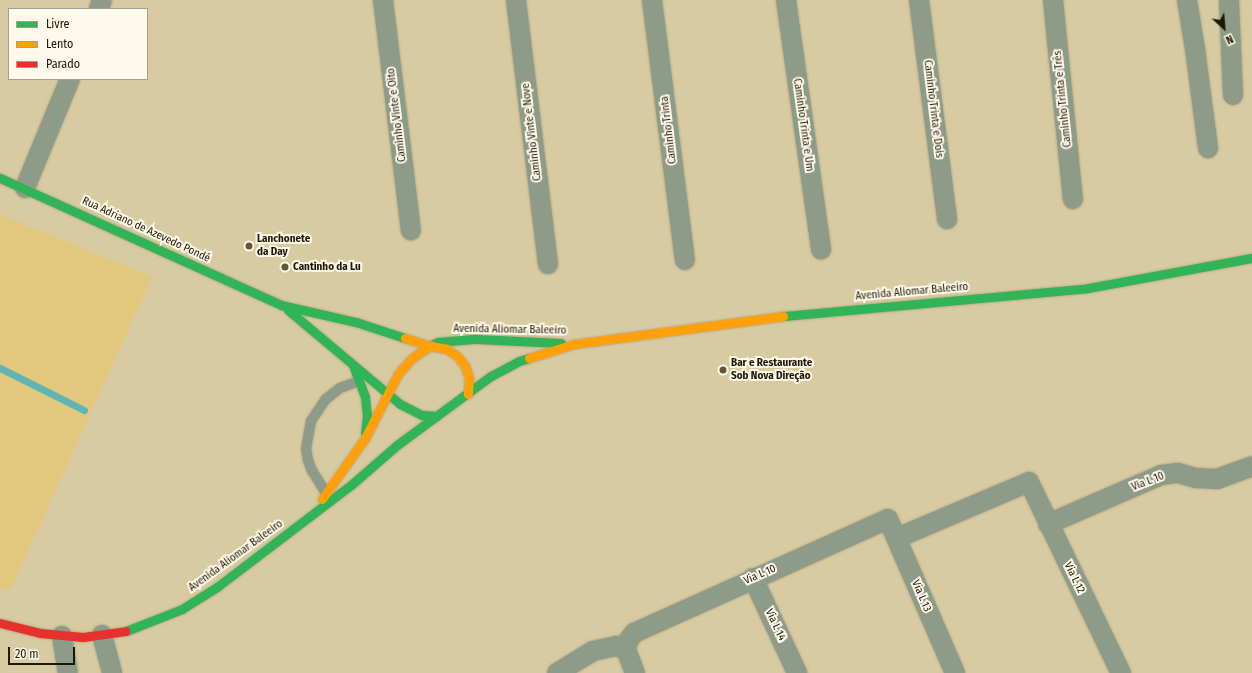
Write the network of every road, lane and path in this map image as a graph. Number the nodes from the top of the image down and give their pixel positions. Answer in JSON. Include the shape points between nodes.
{"nodes":[{"id":1,"x":383,"y":0,"type":"edge"},
{"id":2,"x":516,"y":0,"type":"edge"},
{"id":3,"x":652,"y":0,"type":"edge"},
{"id":4,"x":786,"y":0,"type":"edge"},
{"id":5,"x":919,"y":0,"type":"edge"},
{"id":6,"x":1053,"y":0,"type":"edge"},
{"id":7,"x":1187,"y":0,"type":"edge"},
{"id":8,"x":1229,"y":0,"type":"edge"},
{"id":9,"x":70,"y":80,"type":"edge"},
{"id":10,"x":1233,"y":94,"type":"dead end"},
{"id":11,"x":1208,"y":148,"type":"dead end"},
{"id":12,"x":0,"y":178,"type":"edge"},
{"id":13,"x":25,"y":188,"type":"junction"},
{"id":14,"x":1073,"y":199,"type":"dead end"},
{"id":15,"x":947,"y":218,"type":"dead end"},
{"id":16,"x":411,"y":230,"type":"dead end"},
{"id":17,"x":821,"y":250,"type":"dead end"},
{"id":18,"x":1252,"y":258,"type":"edge"},
{"id":19,"x":685,"y":260,"type":"dead end"},
{"id":20,"x":548,"y":264,"type":"dead end"},
{"id":21,"x":281,"y":305,"type":"junction"},
{"id":22,"x":574,"y":344,"type":"junction"},
{"id":23,"x":429,"y":346,"type":"junction"},
{"id":24,"x":354,"y":366,"type":"junction"},
{"id":25,"x":359,"y":381,"type":"junction"},
{"id":26,"x":387,"y":394,"type":"junction"},
{"id":27,"x":468,"y":394,"type":"junction"},
{"id":28,"x":437,"y":416,"type":"junction"},
{"id":29,"x":365,"y":438,"type":"junction"},
{"id":30,"x":1252,"y":466,"type":"edge"},
{"id":31,"x":326,"y":493,"type":"junction"},
{"id":32,"x":888,"y":518,"type":"joint"},
{"id":33,"x":300,"y":523,"type":"junction"},
{"id":34,"x":1048,"y":524,"type":"junction"},
{"id":35,"x":897,"y":538,"type":"junction"},
{"id":36,"x":753,"y":578,"type":"junction"},
{"id":37,"x":0,"y":624,"type":"edge"},
{"id":38,"x":102,"y":635,"type":"junction"},
{"id":39,"x":62,"y":636,"type":"junction"},
{"id":40,"x":630,"y":641,"type":"junction"},
{"id":41,"x":68,"y":673,"type":"edge"},
{"id":42,"x":112,"y":673,"type":"edge"},
{"id":43,"x":557,"y":673,"type":"edge"},
{"id":44,"x":635,"y":673,"type":"edge"},
{"id":45,"x":797,"y":673,"type":"edge"},
{"id":46,"x":955,"y":673,"type":"edge"},
{"id":47,"x":1121,"y":673,"type":"edge"}],
"edges":[{"from":1,"to":16,"type":"street","name":"Caminho Vinte e Oito"},
{"from":2,"to":20,"type":"street","name":"Caminho Vinte e Nove"},
{"from":3,"to":19,"type":"street","name":"Caminho Trinta"},
{"from":4,"to":17,"type":"street","name":"Caminho Trinta e Um"},
{"from":5,"to":15,"type":"street","name":"Caminho Trinta e Dois"},
{"from":6,"to":14,"type":"street","name":"Caminho Trinta e Três"},
{"from":7,"to":11,"type":"street"},
{"from":8,"to":10,"type":"street"},
{"from":9,"to":13,"type":"street"},
{"from":12,"to":13,"type":"main road","name":"Rua Adriano de Azevedo Pondé"},
{"from":13,"to":21,"type":"main road","name":"Rua Adriano de Azevedo Pondé"},
{"from":18,"to":22,"type":"main road","name":"Avenida Aliomar Baleeiro","via":[[1088,288],[758,318]]},
{"from":21,"to":23,"type":"main road","name":"Rua Adriano de Azevedo Pondé","via":[[356,322]]},
{"from":21,"to":24,"type":"main road","name":"Rua Adriano de Azevedo Pondé","via":[[315,330]]},
{"from":22,"to":23,"type":"main road","name":"Avenida Aliomar Baleeiro","via":[[476,339],[438,342]]},
{"from":22,"to":27,"type":"main road","name":"Avenida Aliomar Baleeiro","via":[[519,361],[492,376]]},
{"from":23,"to":26,"type":"main road","name":"Avenida Aliomar Baleeiro","via":[[412,358],[398,374]]},
{"from":23,"to":27,"type":"main road","name":"Rua Adriano de Azevedo Pondé","via":[[447,349],[465,366],[469,378]]},
{"from":24,"to":25,"type":"main road"},
{"from":24,"to":26,"type":"main road","name":"Rua Adriano de Azevedo Pondé"},
{"from":25,"to":29,"type":"main road","via":[[365,396]]},
{"from":25,"to":31,"type":"lane","via":[[340,388],[326,399],[311,422],[306,449],[308,460]]},
{"from":26,"to":28,"type":"main road","name":"Rua Adriano de Azevedo Pondé","via":[[412,412]]},
{"from":26,"to":29,"type":"main road","name":"Avenida Aliomar Baleeiro"},
{"from":27,"to":28,"type":"main road","name":"Avenida Aliomar Baleeiro"},
{"from":28,"to":33,"type":"main road","name":"Avenida Aliomar Baleeiro"},
{"from":29,"to":31,"type":"main road","name":"Avenida Aliomar Baleeiro"},
{"from":30,"to":34,"type":"street","name":"Via L 10","via":[[1217,479],[1196,478],[1178,473],[1161,475]]},
{"from":31,"to":33,"type":"main road","name":"Avenida Aliomar Baleeiro"},
{"from":32,"to":35,"type":"street","name":"Via L 13"},
{"from":32,"to":36,"type":"street","name":"Via L 10"},
{"from":33,"to":38,"type":"main road","name":"Avenida Aliomar Baleeiro","via":[[218,587],[182,609],[129,631]]},
{"from":34,"to":35,"type":"street","name":"Via L 12","via":[[1029,482]]},
{"from":34,"to":47,"type":"street","name":"Via L 12"},
{"from":35,"to":46,"type":"street","name":"Via L 13"},
{"from":36,"to":40,"type":"street","name":"Via L 10"},
{"from":36,"to":45,"type":"street","name":"Via L 14"},
{"from":37,"to":39,"type":"main road","name":"Avenida Aliomar Baleeiro"},
{"from":38,"to":39,"type":"main road","name":"Avenida Aliomar Baleeiro"},
{"from":38,"to":42,"type":"street"},
{"from":39,"to":41,"type":"street"},
{"from":40,"to":43,"type":"street","name":"Via L 10","via":[[593,651]]},
{"from":40,"to":44,"type":"street"}]}
